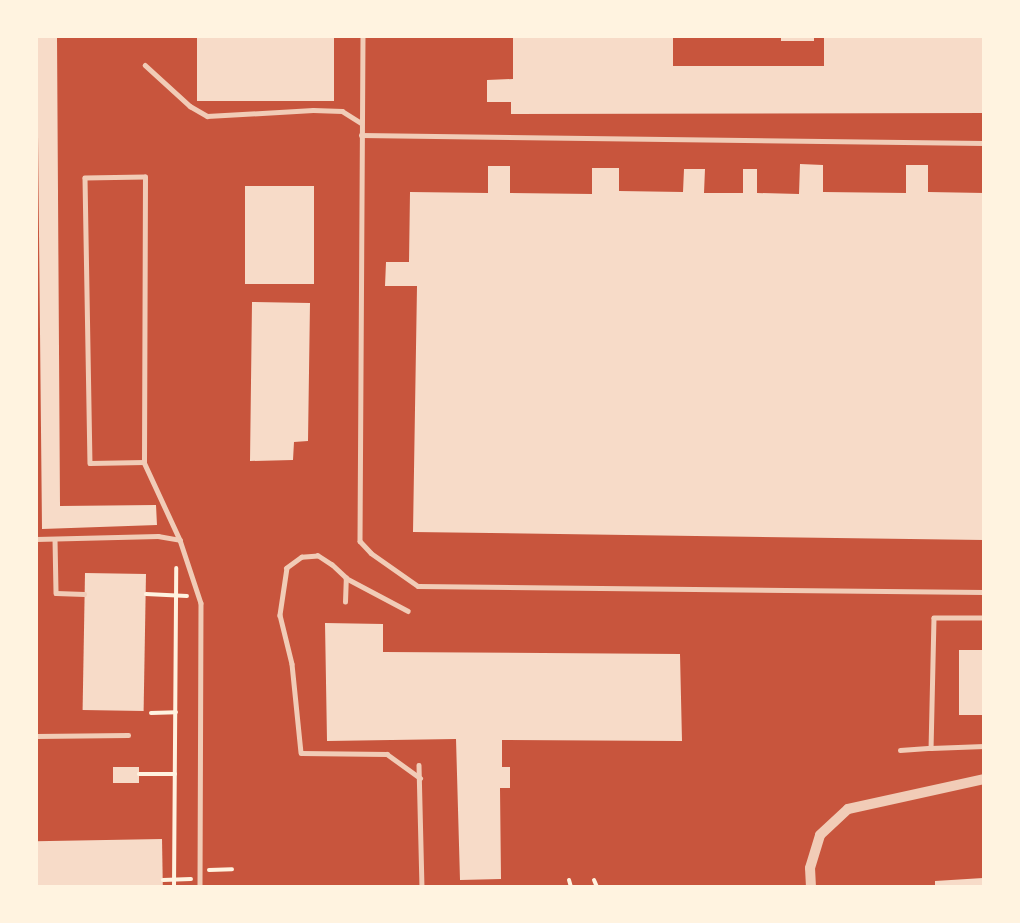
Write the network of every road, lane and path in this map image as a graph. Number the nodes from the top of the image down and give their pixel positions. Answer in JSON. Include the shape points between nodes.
{"nodes":[{"id":1,"x":363,"y":36,"type":"edge"},
{"id":2,"x":145,"y":65,"type":"dead end"},
{"id":3,"x":362,"y":123,"type":"junction"},
{"id":4,"x":361,"y":135,"type":"junction"},
{"id":5,"x":984,"y":143,"type":"edge"},
{"id":6,"x":144,"y":462,"type":"junction"},
{"id":7,"x":36,"y":539,"type":"edge"},
{"id":8,"x":55,"y":539,"type":"junction"},
{"id":9,"x":180,"y":540,"type":"junction"},
{"id":10,"x":176,"y":563,"type":"dead end"},
{"id":11,"x":346,"y":578,"type":"junction"},
{"id":12,"x":984,"y":592,"type":"edge"},
{"id":13,"x":84,"y":594,"type":"dead end"},
{"id":14,"x":146,"y":594,"type":"dead end"},
{"id":15,"x":176,"y":595,"type":"junction"},
{"id":16,"x":198,"y":596,"type":"junction"},
{"id":17,"x":345,"y":603,"type":"dead end"},
{"id":18,"x":408,"y":611,"type":"dead end"},
{"id":19,"x":984,"y":618,"type":"edge"},
{"id":20,"x":176,"y":712,"type":"junction"},
{"id":21,"x":151,"y":713,"type":"dead end"},
{"id":22,"x":128,"y":735,"type":"dead end"},
{"id":23,"x":36,"y":736,"type":"edge"},
{"id":24,"x":984,"y":746,"type":"edge"},
{"id":25,"x":931,"y":748,"type":"junction"},
{"id":26,"x":900,"y":750,"type":"dead end"},
{"id":27,"x":420,"y":765,"type":"dead end"},
{"id":28,"x":139,"y":774,"type":"dead end"},
{"id":29,"x":175,"y":774,"type":"junction"},
{"id":30,"x":420,"y":778,"type":"junction"},
{"id":31,"x":984,"y":779,"type":"edge"},
{"id":32,"x":232,"y":869,"type":"dead end"},
{"id":33,"x":200,"y":871,"type":"junction"},
{"id":34,"x":200,"y":879,"type":"junction"},
{"id":35,"x":163,"y":880,"type":"dead end"},
{"id":36,"x":174,"y":880,"type":"junction"},
{"id":37,"x":569,"y":880,"type":"dead end"},
{"id":38,"x":594,"y":880,"type":"dead end"},
{"id":39,"x":174,"y":887,"type":"edge"},
{"id":40,"x":200,"y":887,"type":"edge"},
{"id":41,"x":422,"y":887,"type":"edge"},
{"id":42,"x":571,"y":887,"type":"edge"},
{"id":43,"x":597,"y":887,"type":"edge"},
{"id":44,"x":811,"y":887,"type":"edge"}],
"edges":[{"from":1,"to":3,"type":"lane"},
{"from":2,"to":3,"type":"lane","via":[[190,106],[207,116],[342,111]]},
{"from":3,"to":4,"type":"lane"},
{"from":4,"to":5,"type":"lane"},
{"from":4,"to":12,"type":"lane","via":[[360,541],[390,569],[418,585]]},
{"from":6,"to":6,"type":"lane","via":[[90,463],[85,178],[145,177]]},
{"from":6,"to":9,"type":"lane"},
{"from":7,"to":8,"type":"lane"},
{"from":8,"to":9,"type":"lane","via":[[158,536]]},
{"from":8,"to":13,"type":"lane","via":[[56,593]]},
{"from":9,"to":16,"type":"lane"},
{"from":10,"to":15,"type":"path"},
{"from":11,"to":17,"type":"lane"},
{"from":11,"to":18,"type":"lane"},
{"from":11,"to":30,"type":"lane","via":[[318,556],[302,557],[287,568],[282,582],[280,615],[292,664],[301,753],[387,754]]},
{"from":14,"to":15,"type":"path"},
{"from":15,"to":16,"type":"path"},
{"from":15,"to":20,"type":"path"},
{"from":16,"to":33,"type":"lane"},
{"from":19,"to":25,"type":"lane","via":[[934,618]]},
{"from":20,"to":21,"type":"path"},
{"from":20,"to":29,"type":"path"},
{"from":22,"to":23,"type":"lane"},
{"from":24,"to":25,"type":"lane"},
{"from":25,"to":26,"type":"lane"},
{"from":27,"to":30,"type":"lane"},
{"from":28,"to":29,"type":"path"},
{"from":29,"to":36,"type":"path"},
{"from":30,"to":41,"type":"lane"},
{"from":31,"to":44,"type":"street","via":[[848,809],[820,835],[810,868]]},
{"from":32,"to":33,"type":"path"},
{"from":33,"to":34,"type":"lane"},
{"from":34,"to":36,"type":"path"},
{"from":34,"to":40,"type":"lane"},
{"from":35,"to":36,"type":"path"},
{"from":36,"to":39,"type":"path"},
{"from":37,"to":42,"type":"path"},
{"from":38,"to":43,"type":"path"}]}
